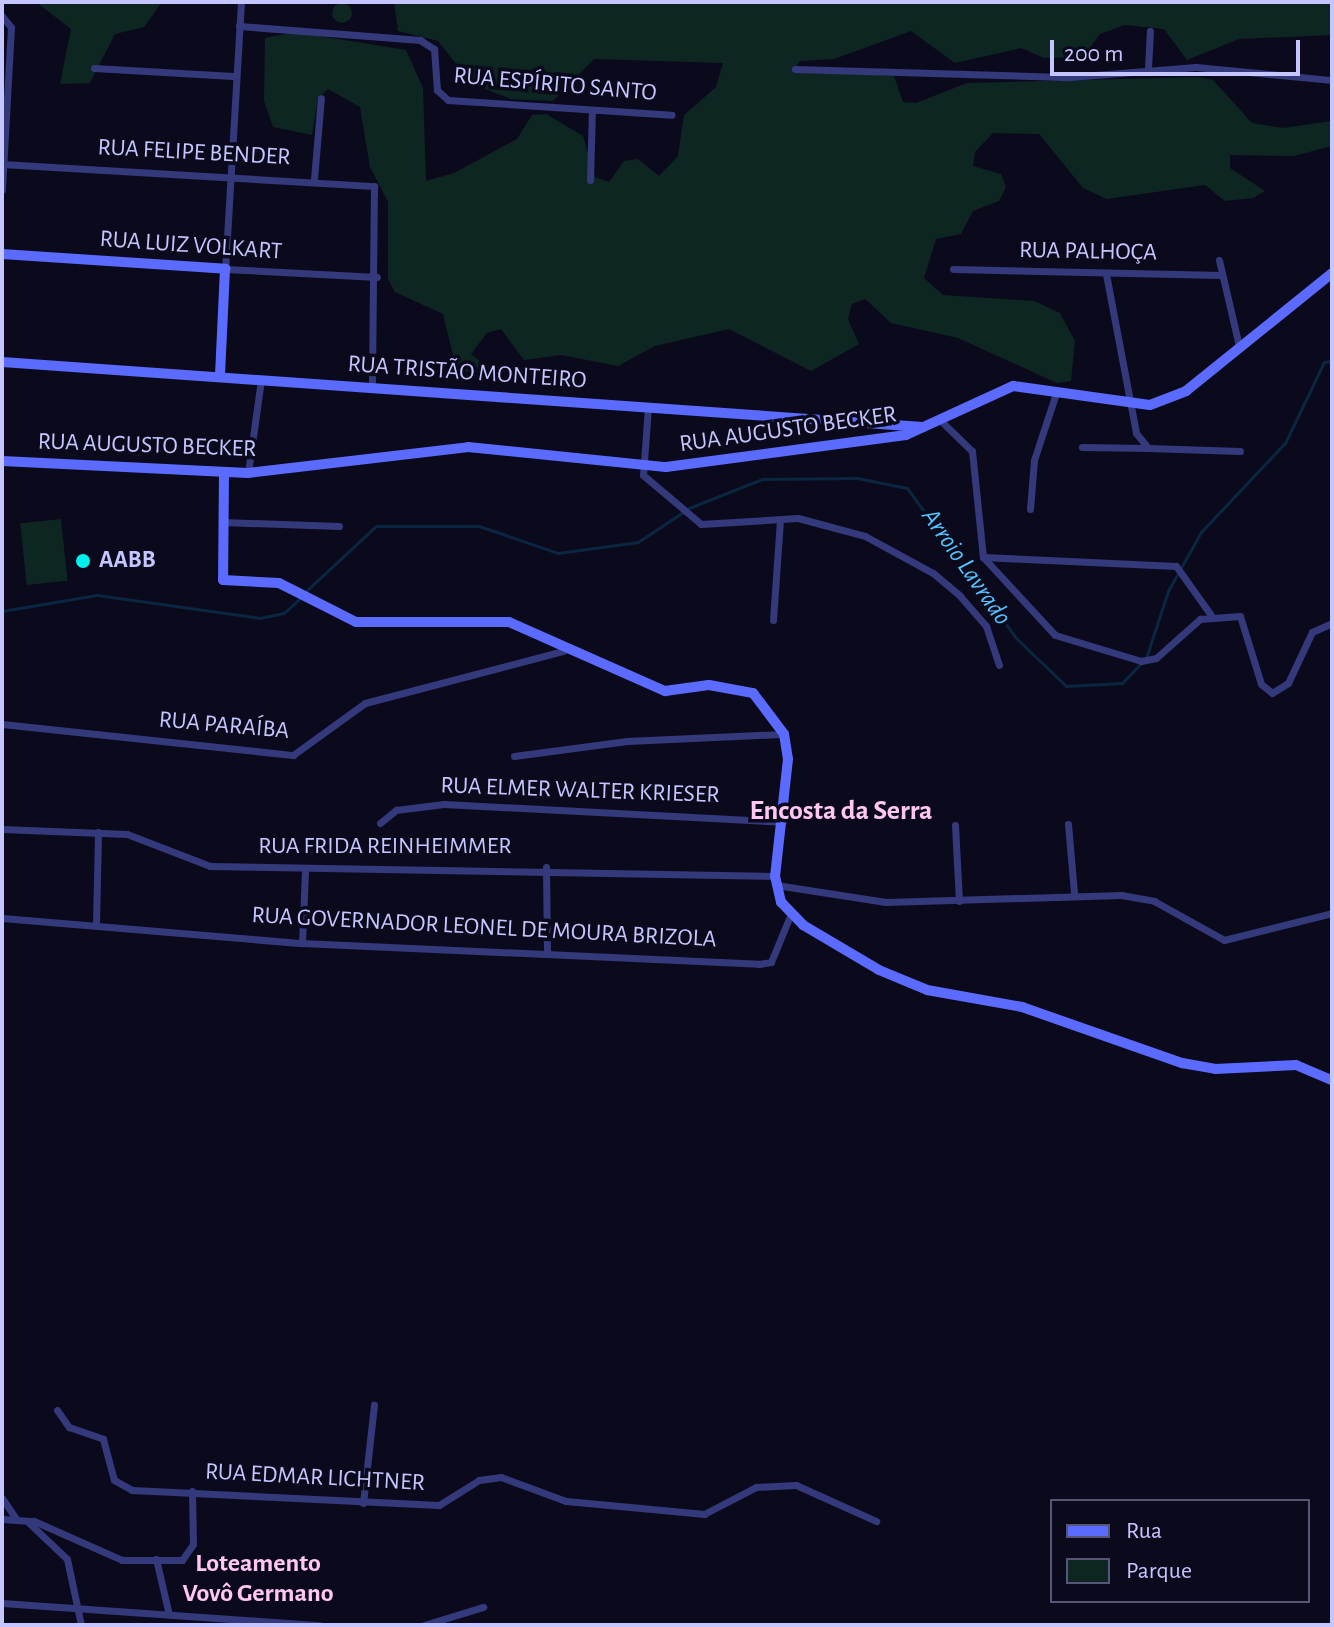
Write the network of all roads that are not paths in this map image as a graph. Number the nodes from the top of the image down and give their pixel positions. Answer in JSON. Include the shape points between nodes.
{"nodes":[{"id":1,"x":241,"y":2,"type":"edge"},
{"id":2,"x":2,"y":16,"type":"edge"},
{"id":3,"x":239,"y":26,"type":"junction"},
{"id":4,"x":1150,"y":31,"type":"dead end"},
{"id":5,"x":94,"y":68,"type":"dead end"},
{"id":6,"x":1148,"y":68,"type":"junction"},
{"id":7,"x":795,"y":69,"type":"dead end"},
{"id":8,"x":233,"y":76,"type":"junction"},
{"id":9,"x":1332,"y":80,"type":"edge"},
{"id":10,"x":321,"y":98,"type":"dead end"},
{"id":11,"x":592,"y":110,"type":"junction"},
{"id":12,"x":671,"y":115,"type":"dead end"},
{"id":13,"x":2,"y":164,"type":"edge"},
{"id":14,"x":228,"y":175,"type":"junction"},
{"id":15,"x":314,"y":179,"type":"junction"},
{"id":16,"x":590,"y":180,"type":"dead end"},
{"id":17,"x":2,"y":190,"type":"edge"},
{"id":18,"x":2,"y":254,"type":"edge"},
{"id":19,"x":1219,"y":260,"type":"dead end"},
{"id":20,"x":225,"y":269,"type":"junction"},
{"id":21,"x":953,"y":269,"type":"dead end"},
{"id":22,"x":1332,"y":273,"type":"edge"},
{"id":23,"x":1106,"y":274,"type":"junction"},
{"id":24,"x":1221,"y":275,"type":"junction"},
{"id":25,"x":377,"y":277,"type":"junction"},
{"id":26,"x":1239,"y":346,"type":"junction"},
{"id":27,"x":2,"y":366,"type":"edge"},
{"id":28,"x":220,"y":374,"type":"junction"},
{"id":29,"x":261,"y":376,"type":"junction"},
{"id":30,"x":372,"y":387,"type":"junction"},
{"id":31,"x":1056,"y":393,"type":"junction"},
{"id":32,"x":648,"y":406,"type":"junction"},
{"id":33,"x":1128,"y":406,"type":"junction"},
{"id":34,"x":941,"y":421,"type":"junction"},
{"id":35,"x":929,"y":428,"type":"junction"},
{"id":36,"x":1082,"y":447,"type":"dead end"},
{"id":37,"x":1148,"y":448,"type":"junction"},
{"id":38,"x":1240,"y":451,"type":"dead end"},
{"id":39,"x":2,"y":461,"type":"edge"},
{"id":40,"x":642,"y":464,"type":"junction"},
{"id":41,"x":224,"y":472,"type":"junction"},
{"id":42,"x":248,"y":473,"type":"junction"},
{"id":43,"x":1030,"y":509,"type":"dead end"},
{"id":44,"x":780,"y":519,"type":"junction"},
{"id":45,"x":222,"y":522,"type":"junction"},
{"id":46,"x":339,"y":526,"type":"dead end"},
{"id":47,"x":983,"y":557,"type":"junction"},
{"id":48,"x":1211,"y":615,"type":"junction"},
{"id":49,"x":773,"y":620,"type":"dead end"},
{"id":50,"x":1332,"y":623,"type":"edge"},
{"id":51,"x":563,"y":651,"type":"junction"},
{"id":52,"x":999,"y":665,"type":"dead end"},
{"id":53,"x":2,"y":724,"type":"edge"},
{"id":54,"x":784,"y":734,"type":"junction"},
{"id":55,"x":514,"y":756,"type":"dead end"},
{"id":56,"x":783,"y":822,"type":"junction"},
{"id":57,"x":380,"y":823,"type":"dead end"},
{"id":58,"x":1068,"y":824,"type":"dead end"},
{"id":59,"x":955,"y":825,"type":"dead end"},
{"id":60,"x":2,"y":829,"type":"edge"},
{"id":61,"x":98,"y":832,"type":"junction"},
{"id":62,"x":546,"y":867,"type":"junction"},
{"id":63,"x":305,"y":870,"type":"junction"},
{"id":64,"x":776,"y":881,"type":"junction"},
{"id":65,"x":1074,"y":892,"type":"junction"},
{"id":66,"x":959,"y":901,"type":"junction"},
{"id":67,"x":1332,"y":913,"type":"edge"},
{"id":68,"x":790,"y":916,"type":"junction"},
{"id":69,"x":2,"y":918,"type":"edge"},
{"id":70,"x":96,"y":923,"type":"junction"},
{"id":71,"x":302,"y":943,"type":"junction"},
{"id":72,"x":547,"y":952,"type":"junction"},
{"id":73,"x":1332,"y":1080,"type":"edge"},
{"id":74,"x":374,"y":1405,"type":"dead end"},
{"id":75,"x":57,"y":1410,"type":"dead end"},
{"id":76,"x":192,"y":1491,"type":"junction"},
{"id":77,"x":2,"y":1498,"type":"edge"},
{"id":78,"x":363,"y":1503,"type":"junction"},
{"id":79,"x":2,"y":1519,"type":"edge"},
{"id":80,"x":20,"y":1520,"type":"junction"},
{"id":81,"x":876,"y":1521,"type":"dead end"},
{"id":82,"x":156,"y":1559,"type":"junction"},
{"id":83,"x":2,"y":1603,"type":"edge"},
{"id":84,"x":483,"y":1607,"type":"dead end"},
{"id":85,"x":81,"y":1609,"type":"junction"},
{"id":86,"x":169,"y":1615,"type":"junction"},
{"id":87,"x":272,"y":1622,"type":"edge"},
{"id":88,"x":442,"y":1622,"type":"edge"},
{"id":89,"x":81,"y":1625,"type":"edge"},
{"id":90,"x":319,"y":1625,"type":"edge"},
{"id":91,"x":424,"y":1625,"type":"edge"}],
"edges":[{"from":1,"to":3,"type":"street"},
{"from":2,"to":13,"type":"street","via":[[11,27]]},
{"from":3,"to":8,"type":"street"},
{"from":3,"to":11,"type":"street","name":"RUA ESPÍRITO SANTO","via":[[420,40],[434,49],[437,90],[448,100]]},
{"from":4,"to":6,"type":"street"},
{"from":5,"to":8,"type":"street"},
{"from":6,"to":7,"type":"street","via":[[1078,77]]},
{"from":6,"to":9,"type":"street"},
{"from":8,"to":14,"type":"street"},
{"from":10,"to":15,"type":"street"},
{"from":11,"to":12,"type":"street","name":"RUA ESPÍRITO SANTO"},
{"from":11,"to":16,"type":"street"},
{"from":13,"to":14,"type":"street","name":"RUA FELIPE BENDER"},
{"from":13,"to":17,"type":"street"},
{"from":14,"to":15,"type":"street","name":"RUA FELIPE BENDER"},
{"from":14,"to":20,"type":"street"},
{"from":15,"to":25,"type":"street","name":"RUA FELIPE BENDER","via":[[367,183],[377,194]]},
{"from":18,"to":20,"type":"street","name":"RUA LUIZ VOLKART"},
{"from":19,"to":24,"type":"street"},
{"from":20,"to":25,"type":"street","name":"RUA LUIZ VOLKART"},
{"from":20,"to":28,"type":"street"},
{"from":21,"to":23,"type":"street","name":"RUA PALHOÇA"},
{"from":22,"to":26,"type":"street","name":"RUA AUGUSTO BECKER"},
{"from":23,"to":24,"type":"street","name":"RUA PALHOÇA"},
{"from":23,"to":33,"type":"street"},
{"from":24,"to":26,"type":"street"},
{"from":25,"to":30,"type":"street"},
{"from":26,"to":33,"type":"street","name":"RUA AUGUSTO BECKER","via":[[1186,391]]},
{"from":27,"to":28,"type":"street","name":"RUA TRISTÃO MONTEIRO"},
{"from":28,"to":29,"type":"street","name":"RUA TRISTÃO MONTEIRO"},
{"from":29,"to":30,"type":"street","name":"RUA TRISTÃO MONTEIRO"},
{"from":29,"to":42,"type":"street"},
{"from":30,"to":32,"type":"street","name":"RUA TRISTÃO MONTEIRO"},
{"from":31,"to":33,"type":"street","name":"RUA AUGUSTO BECKER"},
{"from":31,"to":34,"type":"street","name":"RUA AUGUSTO BECKER","via":[[996,390]]},
{"from":31,"to":43,"type":"street","via":[[1034,460]]},
{"from":32,"to":35,"type":"street","name":"RUA TRISTÃO MONTEIRO"},
{"from":32,"to":40,"type":"street"},
{"from":33,"to":37,"type":"street","via":[[1132,427]]},
{"from":34,"to":35,"type":"street","name":"RUA AUGUSTO BECKER"},
{"from":34,"to":47,"type":"street","via":[[972,451]]},
{"from":35,"to":40,"type":"street","name":"RUA AUGUSTO BECKER","via":[[704,464]]},
{"from":36,"to":37,"type":"street"},
{"from":37,"to":38,"type":"street"},
{"from":39,"to":41,"type":"street","name":"RUA AUGUSTO BECKER"},
{"from":40,"to":42,"type":"street","name":"RUA AUGUSTO BECKER","via":[[468,447]]},
{"from":40,"to":44,"type":"street","via":[[643,475],[690,516],[713,525]]},
{"from":41,"to":42,"type":"street","name":"RUA AUGUSTO BECKER"},
{"from":41,"to":45,"type":"street"},
{"from":44,"to":49,"type":"street"},
{"from":44,"to":52,"type":"street","via":[[826,522],[933,573],[986,626]]},
{"from":45,"to":46,"type":"street"},
{"from":45,"to":51,"type":"street","via":[[223,580],[309,594],[356,622],[509,622]]},
{"from":47,"to":48,"type":"street","via":[[1176,566]]},
{"from":47,"to":48,"type":"street","via":[[1055,635],[1141,661],[1156,658],[1180,630]]},
{"from":48,"to":50,"type":"street","via":[[1245,621],[1261,684],[1272,693],[1288,683],[1312,632]]},
{"from":51,"to":53,"type":"street","name":"RUA PARAÍBA","via":[[365,703],[293,755]]},
{"from":51,"to":54,"type":"street","via":[[676,695],[709,685],[753,693]]},
{"from":54,"to":55,"type":"street","via":[[627,741]]},
{"from":54,"to":56,"type":"street"},
{"from":56,"to":57,"type":"street","name":"RUA ELMER WALTER KRIESER","via":[[444,804],[396,810]]},
{"from":56,"to":64,"type":"street"},
{"from":58,"to":65,"type":"street"},
{"from":59,"to":66,"type":"street"},
{"from":60,"to":61,"type":"street","name":"RUA FRIDA REINHEIMMER"},
{"from":61,"to":63,"type":"street","name":"RUA FRIDA REINHEIMMER","via":[[127,834],[192,863]]},
{"from":61,"to":70,"type":"street"},
{"from":62,"to":63,"type":"street","name":"RUA FRIDA REINHEIMMER"},
{"from":62,"to":64,"type":"street","name":"RUA FRIDA REINHEIMMER"},
{"from":62,"to":72,"type":"street"},
{"from":63,"to":71,"type":"street"},
{"from":64,"to":66,"type":"street","name":"RUA FRIDA REINHEIMMER","via":[[886,902]]},
{"from":64,"to":68,"type":"street"},
{"from":65,"to":66,"type":"street","name":"RUA FRIDA REINHEIMMER"},
{"from":65,"to":67,"type":"street","name":"RUA FRIDA REINHEIMMER","via":[[1154,901],[1224,940]]},
{"from":68,"to":72,"type":"street","name":"RUA GOVERNADOR LEONEL DE MOURA BRIZOLA","via":[[771,962],[759,964]]},
{"from":68,"to":73,"type":"street","via":[[905,983],[1022,1007],[1182,1063],[1215,1069],[1296,1065]]},
{"from":69,"to":70,"type":"street","name":"RUA GOVERNADOR LEONEL DE MOURA BRIZOLA"},
{"from":70,"to":71,"type":"street","name":"RUA GOVERNADOR LEONEL DE MOURA BRIZOLA"},
{"from":71,"to":72,"type":"street","name":"RUA GOVERNADOR LEONEL DE MOURA BRIZOLA"},
{"from":74,"to":78,"type":"street"},
{"from":75,"to":76,"type":"street","name":"RUA EDMAR LICHTNER","via":[[69,1427],[103,1439],[121,1487]]},
{"from":76,"to":78,"type":"street","name":"RUA EDMAR LICHTNER"},
{"from":76,"to":82,"type":"street","via":[[193,1544],[182,1560]]},
{"from":77,"to":80,"type":"street"},
{"from":78,"to":81,"type":"street","name":"RUA EDMAR LICHTNER","via":[[439,1505],[479,1480],[501,1477],[566,1501],[704,1514],[756,1487],[796,1485]]},
{"from":79,"to":80,"type":"street"},
{"from":80,"to":82,"type":"street","via":[[103,1554]]},
{"from":80,"to":85,"type":"street","via":[[60,1547]]},
{"from":82,"to":86,"type":"street"},
{"from":83,"to":85,"type":"street"},
{"from":84,"to":88,"type":"street"},
{"from":85,"to":86,"type":"street"},
{"from":85,"to":89,"type":"street"},
{"from":86,"to":87,"type":"street"},
{"from":87,"to":90,"type":"street"},
{"from":88,"to":91,"type":"street"}]}
